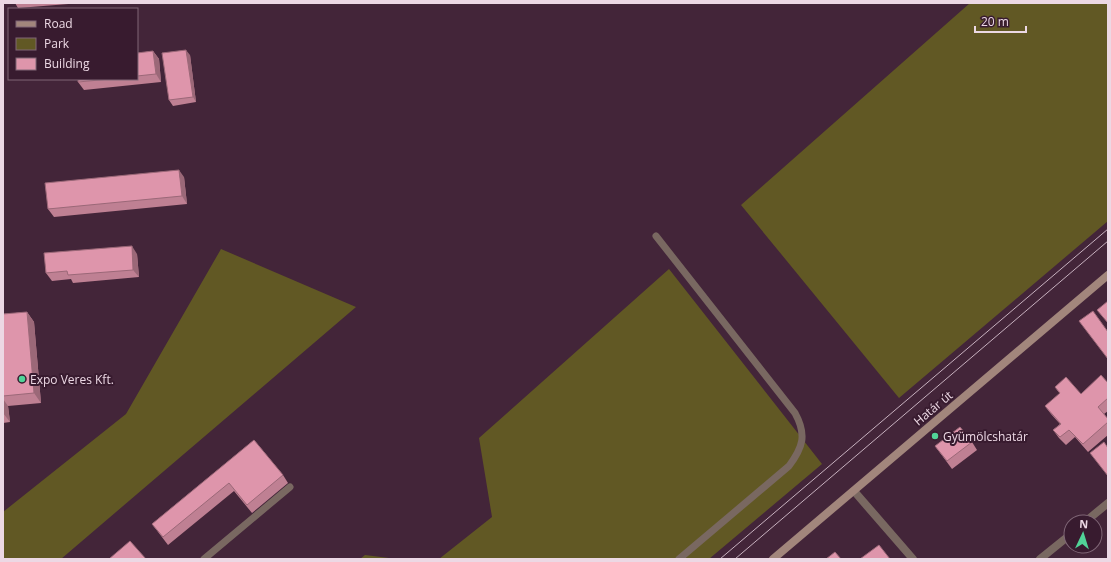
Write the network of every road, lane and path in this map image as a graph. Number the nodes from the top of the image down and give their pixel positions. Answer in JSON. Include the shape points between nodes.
{"nodes":[{"id":1,"x":656,"y":236,"type":"dead end"},
{"id":2,"x":1108,"y":275,"type":"edge"},
{"id":3,"x":290,"y":487,"type":"dead end"},
{"id":4,"x":854,"y":491,"type":"junction"},
{"id":5,"x":1108,"y":503,"type":"edge"},
{"id":6,"x":1095,"y":514,"type":"edge"},
{"id":7,"x":1063,"y":540,"type":"edge"},
{"id":8,"x":204,"y":559,"type":"edge"},
{"id":9,"x":680,"y":559,"type":"edge"},
{"id":10,"x":773,"y":559,"type":"edge"},
{"id":11,"x":913,"y":559,"type":"edge"},
{"id":12,"x":1040,"y":559,"type":"edge"}],
"edges":[{"from":1,"to":9,"type":"lane","via":[[795,413],[803,434],[797,455],[789,466]]},
{"from":2,"to":4,"type":"main road","name":"Határ út"},
{"from":3,"to":8,"type":"lane"},
{"from":4,"to":10,"type":"main road","name":"Határ út"},
{"from":4,"to":11,"type":"street"},
{"from":5,"to":6,"type":"street"},
{"from":7,"to":12,"type":"street"}]}
